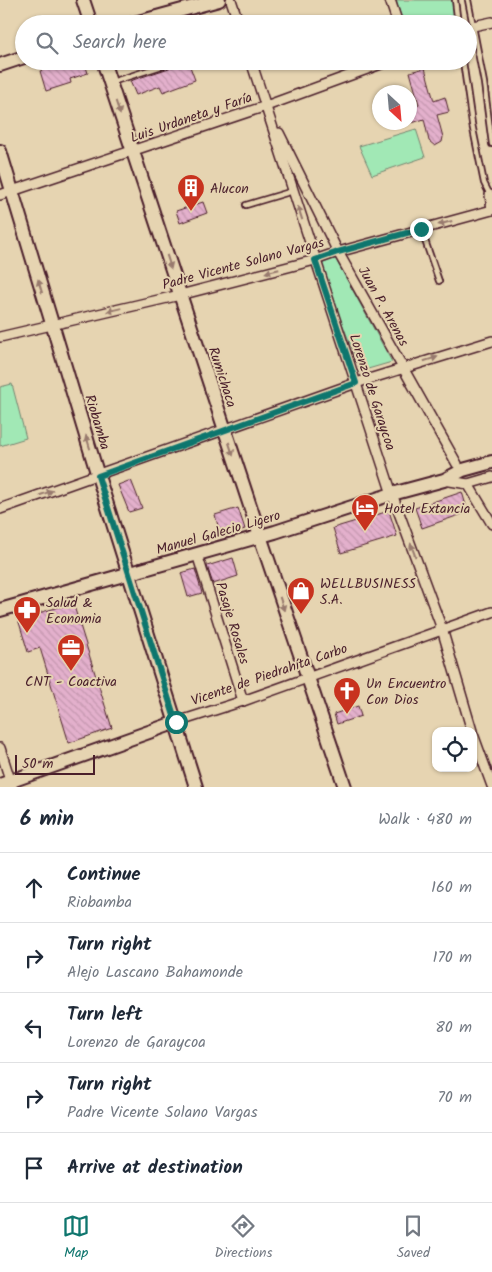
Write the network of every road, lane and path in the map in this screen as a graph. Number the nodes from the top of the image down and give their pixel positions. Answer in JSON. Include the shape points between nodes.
{"nodes":[{"id":1,"x":83,"y":0,"type":"edge"},
{"id":2,"x":219,"y":0,"type":"edge"},
{"id":3,"x":231,"y":0,"type":"edge"},
{"id":4,"x":390,"y":0,"type":"edge"},
{"id":5,"x":455,"y":0,"type":"edge"},
{"id":6,"x":468,"y":0,"type":"edge"},
{"id":7,"x":87,"y":15,"type":"edge"},
{"id":8,"x":164,"y":15,"type":"edge"},
{"id":9,"x":236,"y":15,"type":"edge"},
{"id":10,"x":395,"y":15,"type":"edge"},
{"id":11,"x":457,"y":15,"type":"edge"},
{"id":12,"x":470,"y":15,"type":"edge"},
{"id":13,"x":492,"y":22,"type":"edge"},
{"id":14,"x":477,"y":26,"type":"edge"},
{"id":15,"x":477,"y":53,"type":"edge"},
{"id":16,"x":15,"y":60,"type":"edge"},
{"id":17,"x":0,"y":65,"type":"edge"},
{"id":18,"x":106,"y":70,"type":"edge"},
{"id":19,"x":150,"y":70,"type":"edge"},
{"id":20,"x":254,"y":70,"type":"edge"},
{"id":21,"x":364,"y":70,"type":"edge"},
{"id":22,"x":464,"y":70,"type":"edge"},
{"id":23,"x":110,"y":83,"type":"junction"},
{"id":24,"x":266,"y":106,"type":"junction"},
{"id":25,"x":492,"y":144,"type":"edge"},
{"id":26,"x":0,"y":151,"type":"edge"},
{"id":27,"x":132,"y":151,"type":"junction"},
{"id":28,"x":293,"y":191,"type":"junction"},
{"id":29,"x":491,"y":192,"type":"edge"},
{"id":30,"x":6,"y":193,"type":"edge"},
{"id":31,"x":246,"y":205,"type":"dead end"},
{"id":32,"x":492,"y":210,"type":"edge"},
{"id":33,"x":421,"y":229,"type":"junction"},
{"id":34,"x":338,"y":252,"type":"junction"},
{"id":35,"x":315,"y":260,"type":"junction"},
{"id":36,"x":438,"y":282,"type":"dead end"},
{"id":37,"x":180,"y":294,"type":"junction"},
{"id":38,"x":52,"y":324,"type":"junction"},
{"id":39,"x":0,"y":337,"type":"edge"},
{"id":40,"x":492,"y":341,"type":"edge"},
{"id":41,"x":403,"y":368,"type":"junction"},
{"id":42,"x":356,"y":383,"type":"junction"},
{"id":43,"x":225,"y":430,"type":"junction"},
{"id":44,"x":492,"y":462,"type":"edge"},
{"id":45,"x":457,"y":464,"type":"dead end"},
{"id":46,"x":98,"y":476,"type":"junction"},
{"id":47,"x":492,"y":477,"type":"edge"},
{"id":48,"x":444,"y":480,"type":"junction"},
{"id":49,"x":468,"y":484,"type":"junction"},
{"id":50,"x":392,"y":494,"type":"junction"},
{"id":51,"x":0,"y":509,"type":"edge"},
{"id":52,"x":492,"y":524,"type":"edge"},
{"id":53,"x":260,"y":536,"type":"junction"},
{"id":54,"x":197,"y":554,"type":"junction"},
{"id":55,"x":129,"y":574,"type":"junction"},
{"id":56,"x":0,"y":610,"type":"edge"},
{"id":57,"x":492,"y":612,"type":"edge"},
{"id":58,"x":442,"y":629,"type":"junction"},
{"id":59,"x":307,"y":678,"type":"junction"},
{"id":60,"x":243,"y":701,"type":"junction"},
{"id":61,"x":176,"y":722,"type":"junction"},
{"id":62,"x":471,"y":727,"type":"edge"},
{"id":63,"x":477,"y":743,"type":"edge"},
{"id":64,"x":0,"y":748,"type":"edge"},
{"id":65,"x":8,"y":784,"type":"edge"},
{"id":66,"x":492,"y":786,"type":"edge"},
{"id":67,"x":196,"y":787,"type":"edge"},
{"id":68,"x":345,"y":787,"type":"edge"}],
"edges":[{"from":1,"to":7,"type":"street"},
{"from":2,"to":8,"type":"street"},
{"from":3,"to":9,"type":"street"},
{"from":4,"to":10,"type":"street"},
{"from":5,"to":11,"type":"lane"},
{"from":6,"to":12,"type":"lane"},
{"from":13,"to":14,"type":"street"},
{"from":15,"to":25,"type":"lane"},
{"from":16,"to":17,"type":"street"},
{"from":18,"to":23,"type":"street","name":"Rumichaca"},
{"from":19,"to":23,"type":"lane"},
{"from":20,"to":24,"type":"street","name":"Lorenzo de Garaycoa"},
{"from":21,"to":24,"type":"street","name":"Luis Urdaneta y Faría"},
{"from":22,"to":29,"type":"lane","via":[[482,175]]},
{"from":23,"to":27,"type":"street","name":"Rumichaca","one_way":true},
{"from":24,"to":27,"type":"street","name":"Luis Urdaneta y Faría"},
{"from":24,"to":28,"type":"street","name":"Lorenzo de Garaycoa"},
{"from":24,"to":34,"type":"street","name":"Juan P. Arenas"},
{"from":26,"to":30,"type":"street","name":"Riobamba"},
{"from":27,"to":30,"type":"street","name":"Luis Urdaneta y Faría"},
{"from":27,"to":37,"type":"street","name":"Rumichaca","one_way":true},
{"from":28,"to":31,"type":"lane"},
{"from":35,"to":28,"type":"street","name":"Lorenzo de Garaycoa","one_way":true},
{"from":29,"to":32,"type":"street"},
{"from":38,"to":30,"type":"street","name":"Riobamba","one_way":true},
{"from":32,"to":33,"type":"street","name":"Padre Vicente Solano Vargas","one_way":true},
{"from":33,"to":34,"type":"street","name":"Padre Vicente Solano Vargas"},
{"from":33,"to":36,"type":"lane"},
{"from":34,"to":35,"type":"street","name":"Padre Vicente Solano Vargas"},
{"from":34,"to":41,"type":"street","name":"Juan P. Arenas"},
{"from":35,"to":37,"type":"street","name":"Padre Vicente Solano Vargas","one_way":true},
{"from":35,"to":42,"type":"street","name":"Lorenzo de Garaycoa"},
{"from":37,"to":38,"type":"street","name":"Padre Vicente Solano Vargas","one_way":true},
{"from":37,"to":43,"type":"street","name":"Rumichaca"},
{"from":38,"to":39,"type":"street","name":"Padre Vicente Solano Vargas"},
{"from":46,"to":38,"type":"street","name":"Riobamba","one_way":true},
{"from":41,"to":40,"type":"street","one_way":true},
{"from":41,"to":42,"type":"street"},
{"from":41,"to":45,"type":"street","name":"Juan P. Arenas"},
{"from":42,"to":43,"type":"street"},
{"from":42,"to":50,"type":"street","name":"Lorenzo de Garaycoa"},
{"from":43,"to":46,"type":"street"},
{"from":43,"to":53,"type":"street","name":"Rumichaca","one_way":true},
{"from":44,"to":48,"type":"street","name":"Manuel Galecio Ligero","via":[[463,470]]},
{"from":51,"to":46,"type":"street","one_way":true},
{"from":46,"to":55,"type":"street","name":"Riobamba"},
{"from":47,"to":49,"type":"street","name":"Manuel Galecio Ligero"},
{"from":48,"to":49,"type":"street","name":"Manuel Galecio Ligero"},
{"from":48,"to":50,"type":"street","name":"Manuel Galecio Ligero"},
{"from":49,"to":52,"type":"street"},
{"from":50,"to":53,"type":"street","name":"Manuel Galecio Ligero"},
{"from":58,"to":50,"type":"street","name":"Lorenzo de Garaycoa","one_way":true},
{"from":53,"to":54,"type":"street","name":"Manuel Galecio Ligero"},
{"from":53,"to":59,"type":"street","name":"Rumichaca","one_way":true},
{"from":54,"to":55,"type":"street","name":"Manuel Galecio Ligero"},
{"from":54,"to":60,"type":"street","name":"Pasaje Rosales"},
{"from":55,"to":56,"type":"street","name":"Manuel Galecio Ligero"},
{"from":55,"to":61,"type":"street","name":"Riobamba"},
{"from":57,"to":58,"type":"street","name":"Vicente de Piedrahíta Carbo"},
{"from":58,"to":59,"type":"street","name":"Vicente de Piedrahíta Carbo"},
{"from":58,"to":62,"type":"street","name":"Lorenzo de Garaycoa"},
{"from":59,"to":60,"type":"street","name":"Vicente de Piedrahíta Carbo"},
{"from":59,"to":68,"type":"street","name":"Rumichaca"},
{"from":60,"to":61,"type":"street","name":"Vicente de Piedrahíta Carbo"},
{"from":61,"to":65,"type":"street","name":"Vicente de Piedrahíta Carbo"},
{"from":61,"to":67,"type":"street","name":"Riobamba"},
{"from":63,"to":66,"type":"street","name":"Lorenzo de Garaycoa"},
{"from":64,"to":65,"type":"street"}]}
